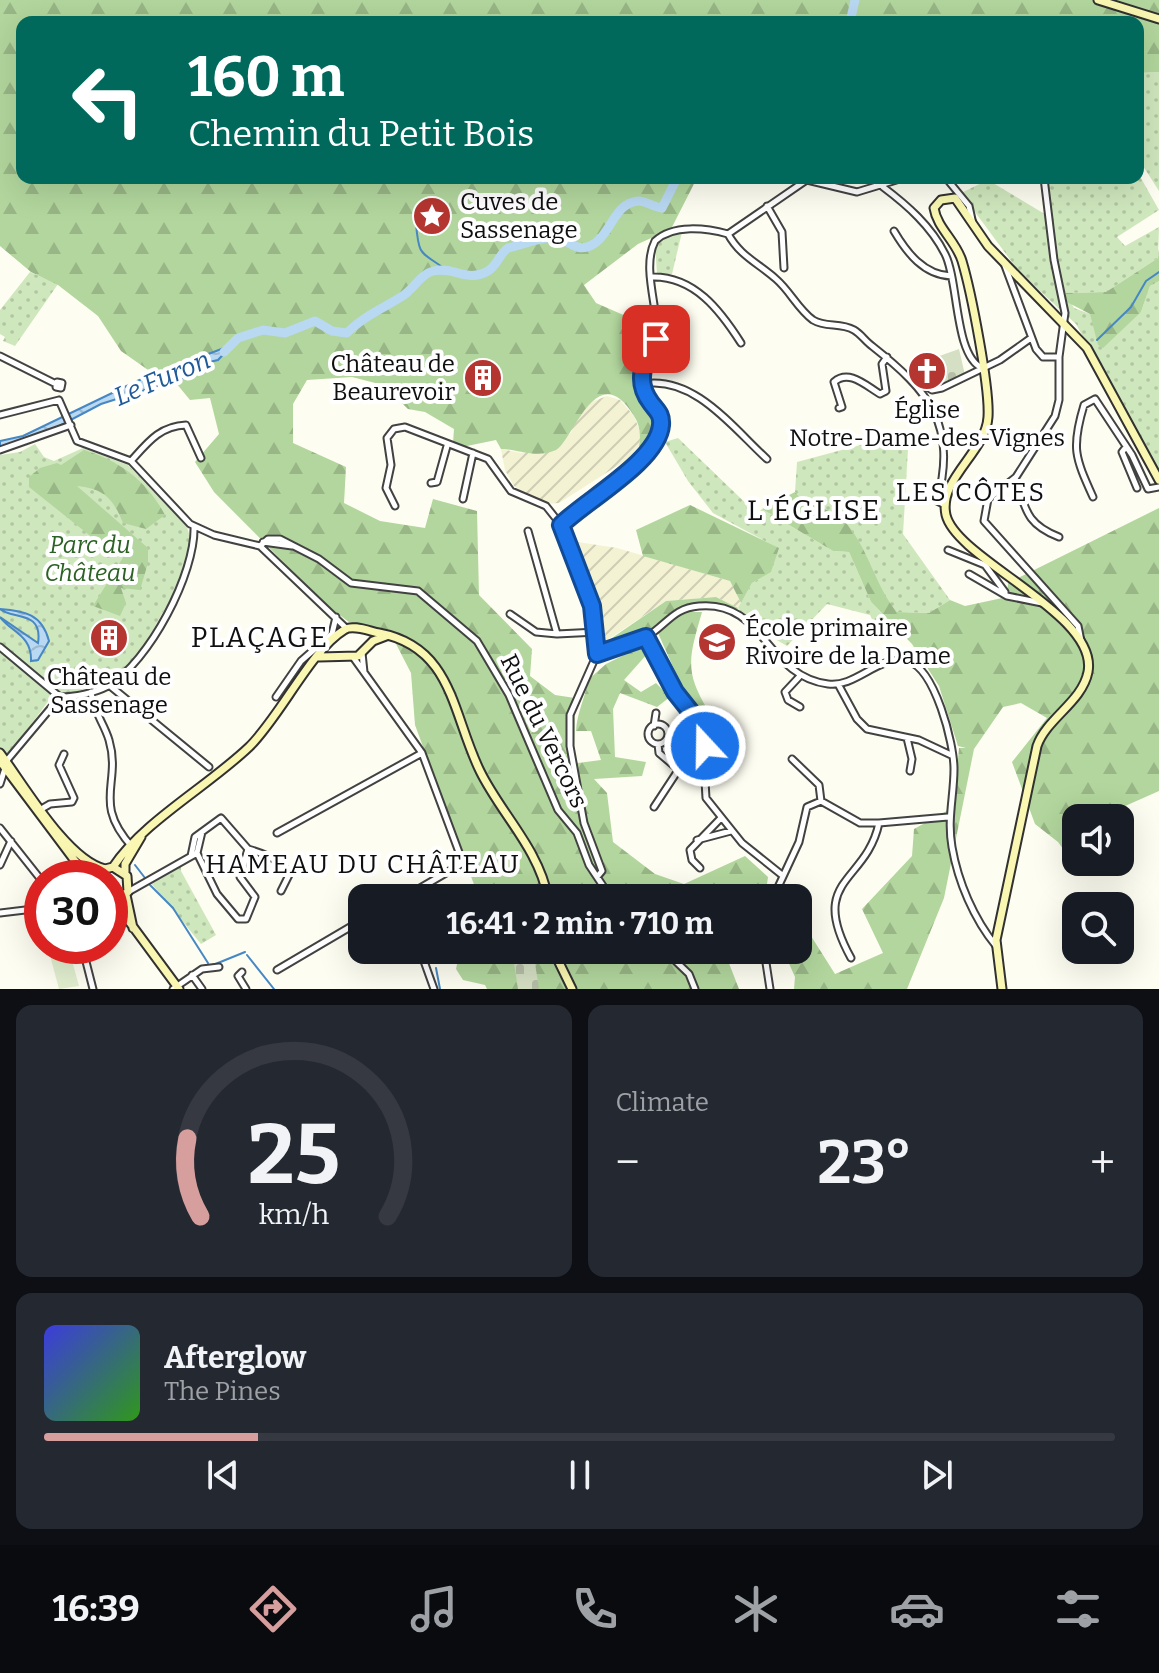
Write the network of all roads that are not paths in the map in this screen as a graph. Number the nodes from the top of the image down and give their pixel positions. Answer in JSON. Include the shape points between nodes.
{"nodes":[{"id":1,"x":1098,"y":0,"type":"edge"},
{"id":2,"x":1159,"y":19,"type":"edge"},
{"id":3,"x":800,"y":184,"type":"edge"},
{"id":4,"x":832,"y":184,"type":"edge"},
{"id":5,"x":887,"y":184,"type":"edge"},
{"id":6,"x":951,"y":184,"type":"edge"},
{"id":7,"x":1045,"y":184,"type":"edge"},
{"id":8,"x":883,"y":187,"type":"junction"},
{"id":9,"x":767,"y":206,"type":"junction"},
{"id":10,"x":973,"y":224,"type":"junction"},
{"id":11,"x":894,"y":231,"type":"dead end"},
{"id":12,"x":728,"y":234,"type":"junction"},
{"id":13,"x":1004,"y":262,"type":"junction"},
{"id":14,"x":784,"y":268,"type":"dead end"},
{"id":15,"x":951,"y":276,"type":"junction"},
{"id":16,"x":652,"y":277,"type":"junction"},
{"id":17,"x":1064,"y":322,"type":"junction"},
{"id":18,"x":1031,"y":338,"type":"junction"},
{"id":19,"x":741,"y":343,"type":"dead end"},
{"id":20,"x":0,"y":356,"type":"edge"},
{"id":21,"x":887,"y":357,"type":"junction"},
{"id":22,"x":1059,"y":357,"type":"junction"},
{"id":23,"x":982,"y":368,"type":"junction"},
{"id":24,"x":915,"y":380,"type":"junction"},
{"id":25,"x":643,"y":384,"type":"junction"},
{"id":26,"x":59,"y":400,"type":"junction"},
{"id":27,"x":839,"y":408,"type":"dead end"},
{"id":28,"x":0,"y":415,"type":"edge"},
{"id":29,"x":71,"y":423,"type":"junction"},
{"id":30,"x":447,"y":446,"type":"junction"},
{"id":31,"x":1126,"y":447,"type":"junction"},
{"id":32,"x":0,"y":450,"type":"edge"},
{"id":33,"x":473,"y":453,"type":"junction"},
{"id":34,"x":201,"y":458,"type":"dead end"},
{"id":35,"x":767,"y":459,"type":"dead end"},
{"id":36,"x":131,"y":461,"type":"junction"},
{"id":37,"x":1015,"y":478,"type":"junction"},
{"id":38,"x":1159,"y":480,"type":"edge"},
{"id":39,"x":431,"y":483,"type":"dead end"},
{"id":40,"x":1159,"y":487,"type":"edge"},
{"id":41,"x":1137,"y":488,"type":"dead end"},
{"id":42,"x":1093,"y":497,"type":"dead end"},
{"id":43,"x":463,"y":499,"type":"dead end"},
{"id":44,"x":945,"y":505,"type":"junction"},
{"id":45,"x":395,"y":506,"type":"dead end"},
{"id":46,"x":561,"y":525,"type":"junction"},
{"id":47,"x":194,"y":526,"type":"junction"},
{"id":48,"x":528,"y":531,"type":"dead end"},
{"id":49,"x":1059,"y":537,"type":"dead end"},
{"id":50,"x":261,"y":544,"type":"junction"},
{"id":51,"x":948,"y":550,"type":"dead end"},
{"id":52,"x":969,"y":574,"type":"dead end"},
{"id":53,"x":1007,"y":596,"type":"junction"},
{"id":54,"x":1043,"y":602,"type":"junction"},
{"id":55,"x":510,"y":614,"type":"dead end"},
{"id":56,"x":336,"y":616,"type":"junction"},
{"id":57,"x":346,"y":628,"type":"junction"},
{"id":58,"x":361,"y":630,"type":"junction"},
{"id":59,"x":597,"y":632,"type":"junction"},
{"id":60,"x":557,"y":634,"type":"junction"},
{"id":61,"x":396,"y":636,"type":"junction"},
{"id":62,"x":337,"y":637,"type":"junction"},
{"id":63,"x":646,"y":637,"type":"junction"},
{"id":64,"x":1081,"y":641,"type":"junction"},
{"id":65,"x":0,"y":647,"type":"edge"},
{"id":66,"x":364,"y":650,"type":"junction"},
{"id":67,"x":343,"y":654,"type":"junction"},
{"id":68,"x":597,"y":654,"type":"junction"},
{"id":69,"x":318,"y":657,"type":"junction"},
{"id":70,"x":353,"y":657,"type":"junction"},
{"id":71,"x":365,"y":677,"type":"junction"},
{"id":72,"x":799,"y":677,"type":"junction"},
{"id":73,"x":838,"y":684,"type":"junction"},
{"id":74,"x":109,"y":685,"type":"junction"},
{"id":75,"x":91,"y":692,"type":"junction"},
{"id":76,"x":60,"y":697,"type":"junction"},
{"id":77,"x":276,"y":697,"type":"dead end"},
{"id":78,"x":800,"y":707,"type":"dead end"},
{"id":79,"x":656,"y":713,"type":"dead end"},
{"id":80,"x":654,"y":726,"type":"junction"},
{"id":81,"x":907,"y":737,"type":"junction"},
{"id":82,"x":658,"y":744,"type":"junction"},
{"id":83,"x":0,"y":753,"type":"edge"},
{"id":84,"x":422,"y":753,"type":"junction"},
{"id":85,"x":64,"y":754,"type":"dead end"},
{"id":86,"x":952,"y":756,"type":"junction"},
{"id":87,"x":706,"y":758,"type":"junction"},
{"id":88,"x":792,"y":759,"type":"dead end"},
{"id":89,"x":4,"y":764,"type":"edge"},
{"id":90,"x":209,"y":767,"type":"dead end"},
{"id":91,"x":679,"y":770,"type":"junction"},
{"id":92,"x":910,"y":771,"type":"dead end"},
{"id":93,"x":14,"y":780,"type":"junction"},
{"id":94,"x":0,"y":783,"type":"edge"},
{"id":95,"x":821,"y":801,"type":"junction"},
{"id":96,"x":654,"y":807,"type":"dead end"},
{"id":97,"x":40,"y":810,"type":"junction"},
{"id":98,"x":948,"y":817,"type":"junction"},
{"id":99,"x":720,"y":819,"type":"junction"},
{"id":100,"x":879,"y":823,"type":"junction"},
{"id":101,"x":0,"y":828,"type":"edge"},
{"id":102,"x":731,"y":831,"type":"junction"},
{"id":103,"x":277,"y":833,"type":"dead end"},
{"id":104,"x":11,"y":841,"type":"junction"},
{"id":105,"x":695,"y":841,"type":"junction"},
{"id":106,"x":131,"y":846,"type":"junction"},
{"id":107,"x":248,"y":849,"type":"junction"},
{"id":108,"x":194,"y":854,"type":"junction"},
{"id":109,"x":26,"y":860,"type":"edge"},
{"id":110,"x":74,"y":860,"type":"edge"},
{"id":111,"x":87,"y":860,"type":"edge"},
{"id":112,"x":117,"y":860,"type":"edge"},
{"id":113,"x":463,"y":863,"type":"junction"},
{"id":114,"x":0,"y":865,"type":"edge"},
{"id":115,"x":128,"y":868,"type":"edge"},
{"id":116,"x":700,"y":868,"type":"dead end"},
{"id":117,"x":477,"y":871,"type":"dead end"},
{"id":118,"x":782,"y":875,"type":"junction"},
{"id":119,"x":128,"y":877,"type":"edge"},
{"id":120,"x":597,"y":877,"type":"junction"},
{"id":121,"x":427,"y":884,"type":"edge"},
{"id":122,"x":544,"y":884,"type":"edge"},
{"id":123,"x":602,"y":884,"type":"edge"},
{"id":124,"x":778,"y":884,"type":"edge"},
{"id":125,"x":136,"y":886,"type":"junction"},
{"id":126,"x":281,"y":891,"type":"dead end"},
{"id":127,"x":128,"y":892,"type":"edge"},
{"id":128,"x":128,"y":898,"type":"edge"},
{"id":129,"x":24,"y":910,"type":"edge"},
{"id":130,"x":0,"y":913,"type":"edge"},
{"id":131,"x":128,"y":924,"type":"edge"},
{"id":132,"x":348,"y":928,"type":"edge"},
{"id":133,"x":135,"y":934,"type":"junction"},
{"id":134,"x":996,"y":946,"type":"junction"},
{"id":135,"x":851,"y":958,"type":"dead end"},
{"id":136,"x":87,"y":964,"type":"edge"},
{"id":137,"x":425,"y":964,"type":"edge"},
{"id":138,"x":560,"y":964,"type":"edge"},
{"id":139,"x":679,"y":964,"type":"edge"},
{"id":140,"x":766,"y":964,"type":"edge"},
{"id":141,"x":219,"y":967,"type":"dead end"},
{"id":142,"x":277,"y":970,"type":"dead end"},
{"id":143,"x":242,"y":972,"type":"dead end"},
{"id":144,"x":192,"y":975,"type":"junction"},
{"id":145,"x":176,"y":988,"type":"edge"},
{"id":146,"x":90,"y":989,"type":"edge"},
{"id":147,"x":202,"y":989,"type":"edge"},
{"id":148,"x":246,"y":989,"type":"edge"},
{"id":149,"x":434,"y":989,"type":"edge"},
{"id":150,"x":572,"y":989,"type":"edge"},
{"id":151,"x":695,"y":989,"type":"edge"},
{"id":152,"x":770,"y":989,"type":"edge"},
{"id":153,"x":1002,"y":989,"type":"edge"}],
"edges":[{"from":1,"to":2,"type":"main road"},
{"from":3,"to":9,"type":"street"},
{"from":4,"to":8,"type":"street","via":[[848,191]]},
{"from":5,"to":8,"type":"street"},
{"from":6,"to":10,"type":"street","via":[[969,206]]},
{"from":7,"to":17,"type":"street"},
{"from":8,"to":15,"type":"street","via":[[917,212],[944,251]]},
{"from":9,"to":12,"type":"street"},
{"from":9,"to":14,"type":"street","via":[[782,232]]},
{"from":10,"to":13,"type":"main road"},
{"from":10,"to":23,"type":"main road","via":[[955,198],[947,197],[934,208],[962,262]]},
{"from":11,"to":15,"type":"street","via":[[907,252],[929,271]]},
{"from":12,"to":16,"type":"street","via":[[708,229],[665,233],[652,246]]},
{"from":12,"to":21,"type":"street","via":[[737,250],[778,280],[805,313],[823,325],[843,324],[858,332]]},
{"from":13,"to":17,"type":"main road"},
{"from":13,"to":18,"type":"street"},
{"from":15,"to":23,"type":"street","via":[[963,338],[974,364]]},
{"from":16,"to":19,"type":"street","via":[[673,276],[717,306]]},
{"from":16,"to":25,"type":"street","via":[[657,333],[642,365]]},
{"from":17,"to":22,"type":"street"},
{"from":17,"to":38,"type":"main road","via":[[1087,348]]},
{"from":18,"to":22,"type":"street","via":[[1043,357]]},
{"from":18,"to":23,"type":"street"},
{"from":20,"to":26,"type":"street","via":[[58,386]]},
{"from":21,"to":24,"type":"street"},
{"from":21,"to":27,"type":"street","via":[[882,364],[886,391],[880,394],[841,376],[834,382]]},
{"from":22,"to":37,"type":"street","via":[[1055,416]]},
{"from":23,"to":24,"type":"street","via":[[932,390]]},
{"from":23,"to":44,"type":"main road","via":[[989,413],[986,430]]},
{"from":24,"to":44,"type":"street","via":[[945,444],[945,473],[937,501]]},
{"from":25,"to":35,"type":"street","via":[[665,384],[695,394]]},
{"from":25,"to":46,"type":"street","via":[[662,421],[651,447]]},
{"from":26,"to":28,"type":"street"},
{"from":26,"to":29,"type":"street"},
{"from":29,"to":32,"type":"street"},
{"from":29,"to":36,"type":"street","via":[[77,441]]},
{"from":30,"to":33,"type":"street"},
{"from":30,"to":39,"type":"street","via":[[437,482]]},
{"from":30,"to":45,"type":"street","via":[[405,427],[394,429],[387,438],[391,465],[386,486]]},
{"from":31,"to":40,"type":"street","via":[[1148,489]]},
{"from":31,"to":41,"type":"street","via":[[1122,452]]},
{"from":31,"to":42,"type":"street","via":[[1099,401],[1084,405],[1074,439]]},
{"from":33,"to":43,"type":"street"},
{"from":33,"to":46,"type":"street","via":[[492,462],[511,491],[549,509]]},
{"from":34,"to":36,"type":"street","via":[[183,425],[164,429]]},
{"from":36,"to":47,"type":"street"},
{"from":37,"to":49,"type":"street","via":[[1038,529]]},
{"from":37,"to":64,"type":"street","via":[[988,499],[984,521],[1078,626]]},
{"from":44,"to":54,"type":"main road","via":[[951,527]]},
{"from":46,"to":59,"type":"street"},
{"from":47,"to":50,"type":"street","name":"Rue du Vercors"},
{"from":47,"to":74,"type":"street","via":[[192,561],[174,601],[147,649]]},
{"from":48,"to":60,"type":"street"},
{"from":50,"to":56,"type":"street"},
{"from":50,"to":120,"type":"street","name":"Rue du Vercors","via":[[293,546],[351,583],[418,591],[477,641],[509,695],[558,810],[584,844]]},
{"from":51,"to":53,"type":"street","via":[[985,565]]},
{"from":52,"to":53,"type":"street"},
{"from":53,"to":54,"type":"street"},
{"from":54,"to":64,"type":"main road"},
{"from":55,"to":60,"type":"street","via":[[536,632]]},
{"from":56,"to":57,"type":"street"},
{"from":56,"to":77,"type":"street","via":[[332,634],[301,661]]},
{"from":57,"to":58,"type":"main road"},
{"from":57,"to":62,"type":"main road"},
{"from":58,"to":61,"type":"main road"},
{"from":58,"to":66,"type":"main road"},
{"from":59,"to":60,"type":"street"},
{"from":59,"to":68,"type":"street"},
{"from":61,"to":66,"type":"main road","via":[[385,636]]},
{"from":61,"to":122,"type":"main road","via":[[417,646],[441,673],[490,792],[537,861]]},
{"from":62,"to":67,"type":"main road"},
{"from":62,"to":69,"type":"main road"},
{"from":63,"to":68,"type":"street"},
{"from":63,"to":72,"type":"street","via":[[677,610],[715,605],[748,621]]},
{"from":63,"to":87,"type":"street","via":[[675,692],[698,721]]},
{"from":64,"to":134,"type":"main road","via":[[1087,675],[1037,746]]},
{"from":65,"to":76,"type":"street"},
{"from":66,"to":70,"type":"main road"},
{"from":66,"to":71,"type":"street"},
{"from":67,"to":69,"type":"main road"},
{"from":67,"to":70,"type":"main road"},
{"from":68,"to":120,"type":"street","via":[[570,715],[574,784],[599,857],[602,871]]},
{"from":69,"to":106,"type":"main road","via":[[249,747]]},
{"from":70,"to":71,"type":"street"},
{"from":71,"to":84,"type":"street"},
{"from":72,"to":73,"type":"street"},
{"from":72,"to":78,"type":"street","via":[[785,692]]},
{"from":73,"to":81,"type":"street","via":[[867,729]]},
{"from":73,"to":86,"type":"street","via":[[891,661],[916,665],[927,676],[945,717]]},
{"from":74,"to":75,"type":"street"},
{"from":74,"to":90,"type":"street"},
{"from":75,"to":76,"type":"street"},
{"from":75,"to":106,"type":"street","via":[[109,742],[108,799]]},
{"from":76,"to":89,"type":"street"},
{"from":79,"to":80,"type":"street"},
{"from":80,"to":82,"type":"street","via":[[649,739]]},
{"from":80,"to":82,"type":"street","via":[[666,730],[667,738]]},
{"from":81,"to":86,"type":"street"},
{"from":81,"to":92,"type":"street"},
{"from":82,"to":91,"type":"street","via":[[659,753]]},
{"from":83,"to":89,"type":"main road"},
{"from":84,"to":103,"type":"street"},
{"from":84,"to":113,"type":"street"},
{"from":85,"to":97,"type":"street","via":[[59,765],[74,798]]},
{"from":86,"to":98,"type":"street"},
{"from":87,"to":91,"type":"street"},
{"from":87,"to":99,"type":"street","via":[[706,798]]},
{"from":88,"to":95,"type":"street","via":[[819,785]]},
{"from":89,"to":93,"type":"main road"},
{"from":89,"to":94,"type":"street"},
{"from":89,"to":97,"type":"main road"},
{"from":91,"to":96,"type":"street"},
{"from":93,"to":94,"type":"street"},
{"from":93,"to":97,"type":"main road"},
{"from":95,"to":100,"type":"street","via":[[860,823]]},
{"from":95,"to":118,"type":"street","via":[[807,807],[799,842]]},
{"from":97,"to":110,"type":"main road"},
{"from":97,"to":111,"type":"main road"},
{"from":98,"to":100,"type":"street"},
{"from":98,"to":134,"type":"street","via":[[958,875]]},
{"from":99,"to":102,"type":"street"},
{"from":99,"to":105,"type":"street"},
{"from":100,"to":135,"type":"street","via":[[873,843],[838,887],[834,903]]},
{"from":101,"to":104,"type":"street"},
{"from":102,"to":105,"type":"street"},
{"from":102,"to":118,"type":"street"},
{"from":104,"to":109,"type":"street"},
{"from":104,"to":114,"type":"street"},
{"from":105,"to":116,"type":"street","via":[[690,850]]},
{"from":106,"to":112,"type":"main road"},
{"from":106,"to":115,"type":"main road"},
{"from":107,"to":108,"type":"street","via":[[221,818],[195,837]]},
{"from":107,"to":108,"type":"street","via":[[240,877],[255,897],[251,914],[243,920],[217,894]]},
{"from":107,"to":126,"type":"street","via":[[287,869]]},
{"from":108,"to":125,"type":"street"},
{"from":113,"to":117,"type":"street"},
{"from":113,"to":121,"type":"street"},
{"from":118,"to":124,"type":"street"},
{"from":119,"to":125,"type":"street"},
{"from":120,"to":123,"type":"street","name":"Rue du Vercors"},
{"from":125,"to":127,"type":"street"},
{"from":128,"to":133,"type":"main road"},
{"from":129,"to":130,"type":"street"},
{"from":131,"to":133,"type":"main road"},
{"from":132,"to":142,"type":"street"},
{"from":133,"to":145,"type":"main road"},
{"from":134,"to":153,"type":"main road"},
{"from":136,"to":146,"type":"street"},
{"from":137,"to":149,"type":"street"},
{"from":138,"to":150,"type":"main road"},
{"from":139,"to":151,"type":"street"},
{"from":140,"to":152,"type":"street"},
{"from":141,"to":144,"type":"street"},
{"from":143,"to":148,"type":"street","via":[[238,976]]},
{"from":144,"to":145,"type":"street"},
{"from":144,"to":147,"type":"street"}]}
